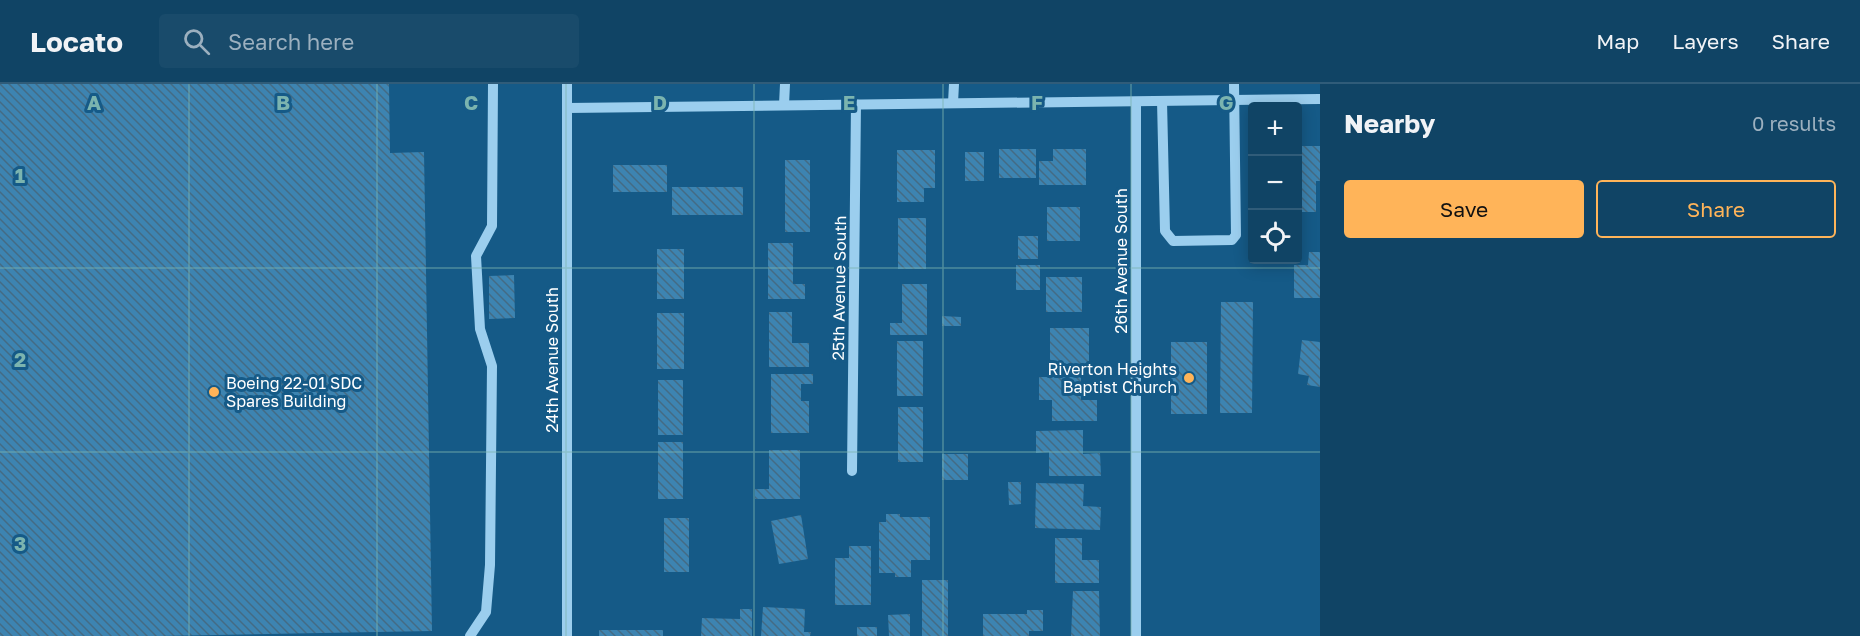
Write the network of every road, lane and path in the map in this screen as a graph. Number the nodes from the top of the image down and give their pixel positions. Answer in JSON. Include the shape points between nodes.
{"nodes":[{"id":1,"x":493,"y":84,"type":"edge"},
{"id":2,"x":567,"y":84,"type":"edge"},
{"id":3,"x":785,"y":84,"type":"edge"},
{"id":4,"x":954,"y":84,"type":"edge"},
{"id":5,"x":1234,"y":84,"type":"edge"},
{"id":6,"x":1320,"y":99,"type":"edge"},
{"id":7,"x":1236,"y":100,"type":"junction"},
{"id":8,"x":1162,"y":101,"type":"junction"},
{"id":9,"x":1136,"y":102,"type":"junction"},
{"id":10,"x":856,"y":104,"type":"junction"},
{"id":11,"x":953,"y":104,"type":"junction"},
{"id":12,"x":784,"y":105,"type":"junction"},
{"id":13,"x":567,"y":108,"type":"junction"},
{"id":14,"x":852,"y":471,"type":"dead end"},
{"id":15,"x":470,"y":636,"type":"edge"},
{"id":16,"x":567,"y":636,"type":"edge"},
{"id":17,"x":1136,"y":636,"type":"edge"}],
"edges":[{"from":1,"to":15,"type":"street","via":[[492,226],[476,256],[480,329],[492,366],[490,566],[486,612]]},
{"from":2,"to":13,"type":"street","name":"24th Avenue South"},
{"from":3,"to":12,"type":"street"},
{"from":4,"to":11,"type":"street"},
{"from":5,"to":7,"type":"street"},
{"from":6,"to":7,"type":"street"},
{"from":7,"to":8,"type":"street"},
{"from":7,"to":8,"type":"street","via":[[1236,235],[1232,240],[1173,242],[1165,231]]},
{"from":8,"to":9,"type":"street"},
{"from":9,"to":11,"type":"street"},
{"from":9,"to":17,"type":"street","name":"26th Avenue South"},
{"from":10,"to":11,"type":"street"},
{"from":10,"to":12,"type":"street"},
{"from":10,"to":14,"type":"street","name":"25th Avenue South"},
{"from":12,"to":13,"type":"street"},
{"from":13,"to":16,"type":"street","name":"24th Avenue South"}]}
